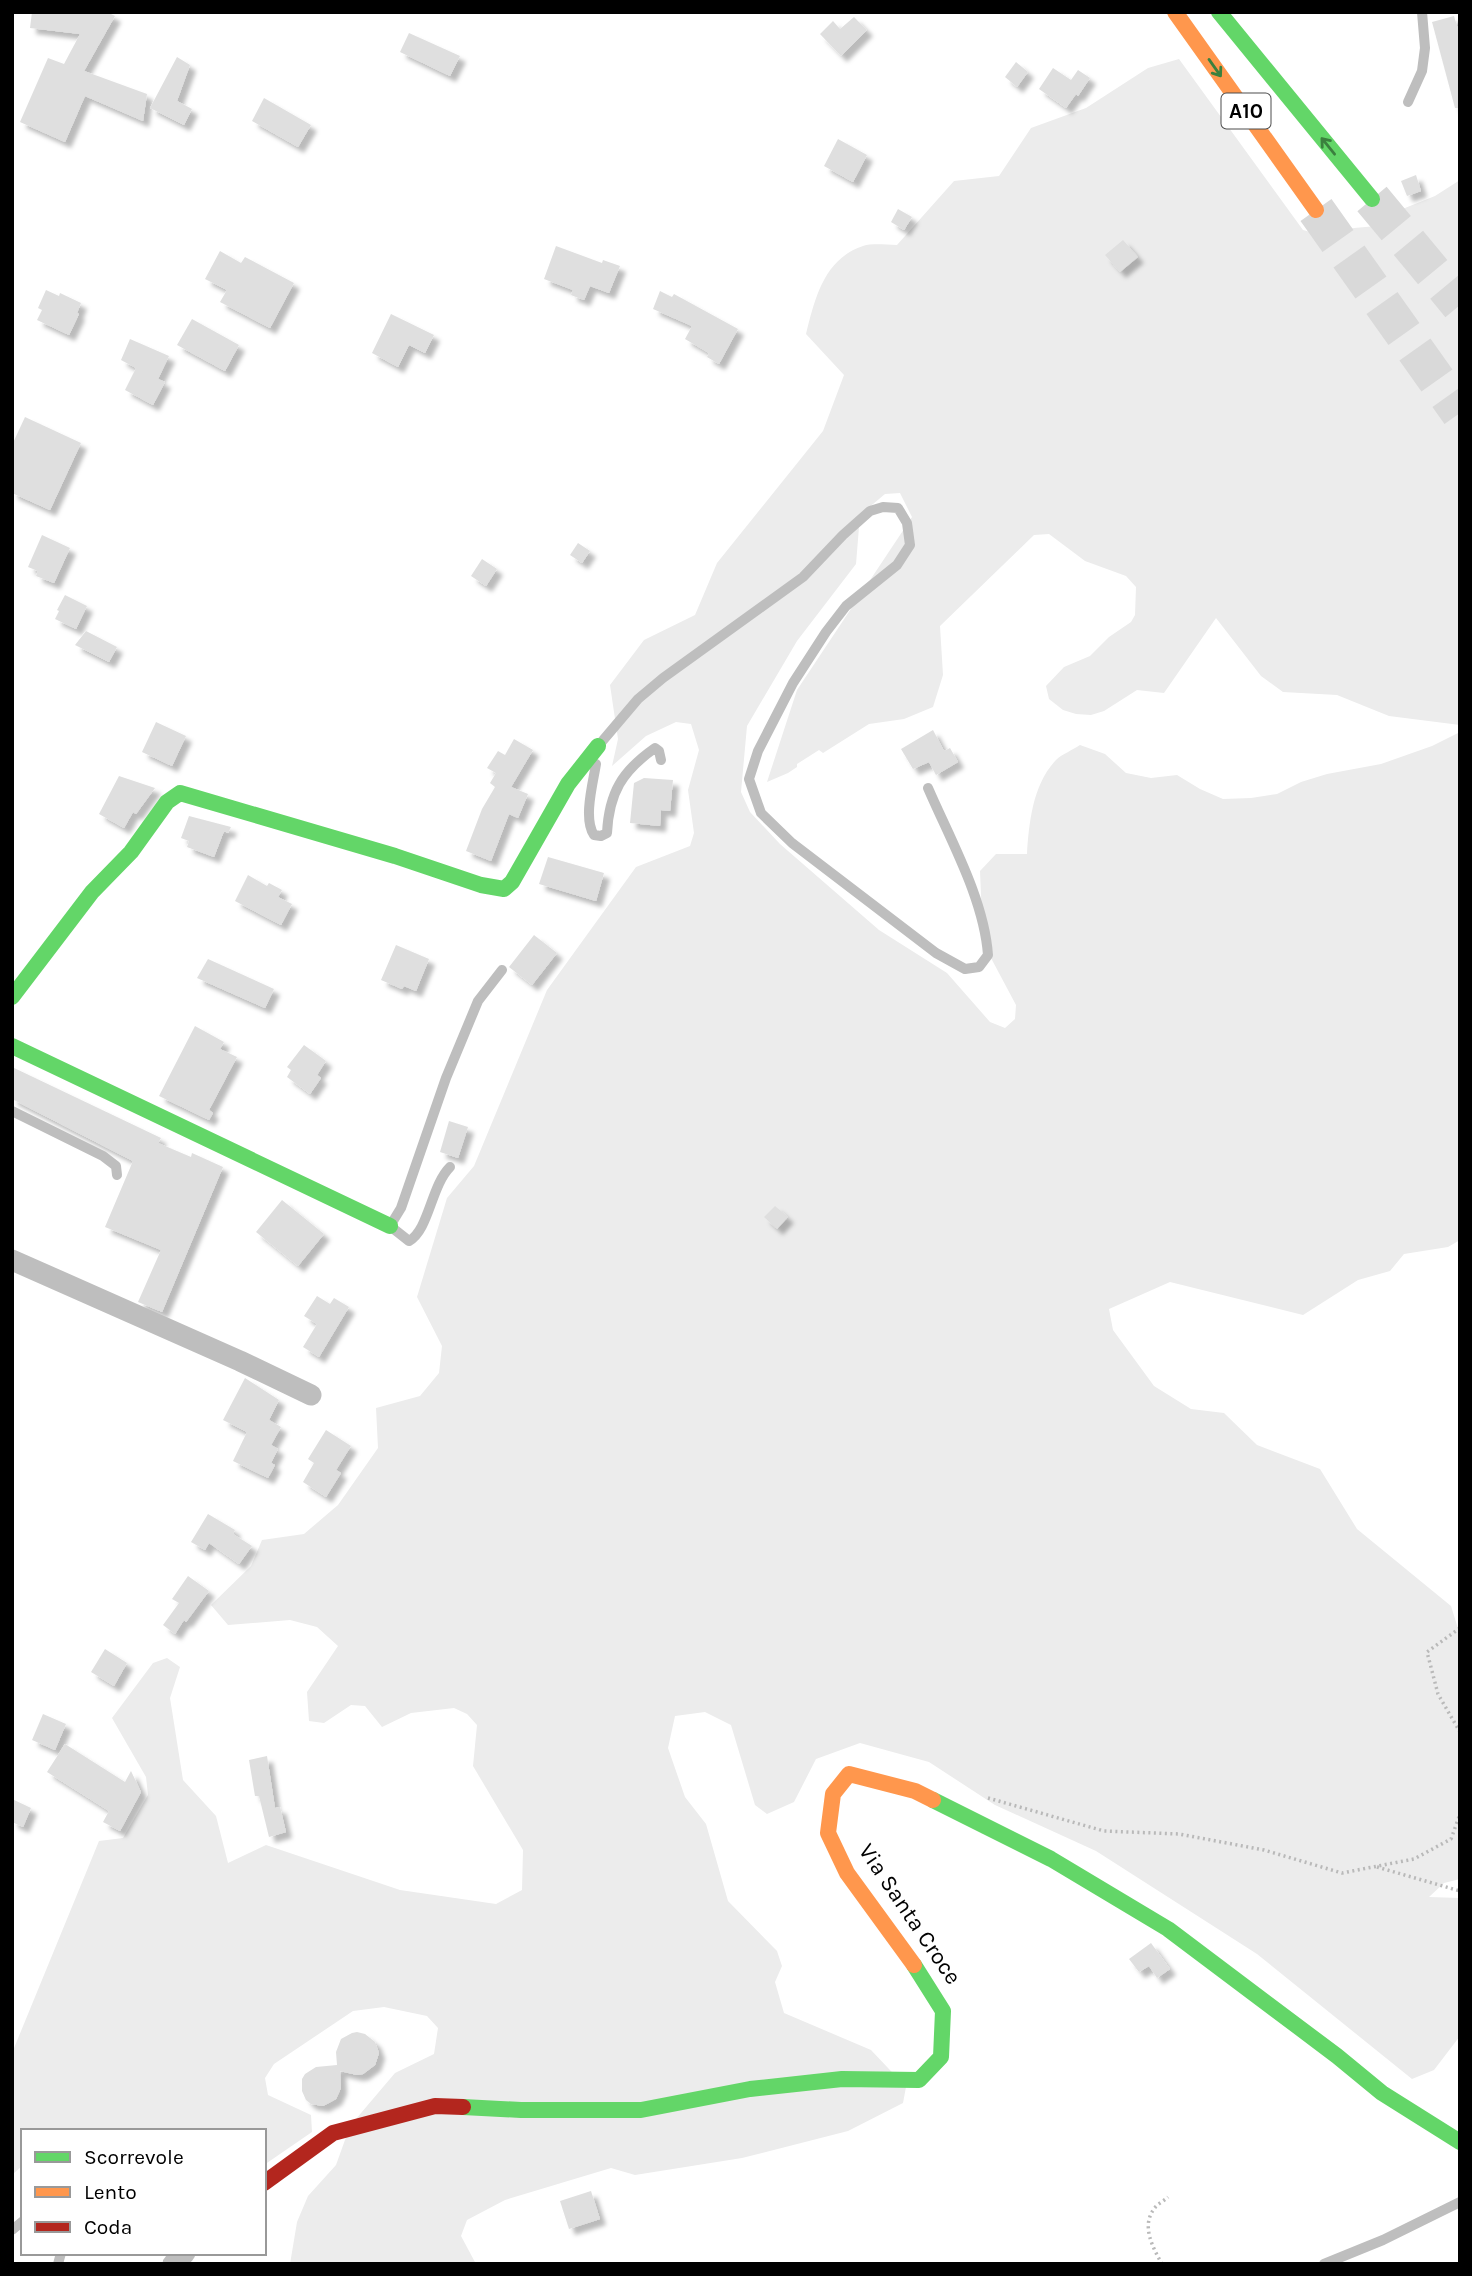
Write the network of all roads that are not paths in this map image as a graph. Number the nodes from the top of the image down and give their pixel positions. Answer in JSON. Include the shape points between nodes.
{"nodes":[{"id":1,"x":1175,"y":12,"type":"edge"},
{"id":2,"x":1219,"y":12,"type":"edge"},
{"id":3,"x":1422,"y":12,"type":"edge"},
{"id":4,"x":1408,"y":102,"type":"dead end"},
{"id":5,"x":1372,"y":199,"type":"tunnel mouth"},
{"id":6,"x":1316,"y":210,"type":"tunnel mouth"},
{"id":7,"x":598,"y":746,"type":"junction"},
{"id":8,"x":661,"y":760,"type":"dead end"},
{"id":9,"x":928,"y":788,"type":"dead end"},
{"id":10,"x":502,"y":970,"type":"dead end"},
{"id":11,"x":12,"y":997,"type":"edge"},
{"id":12,"x":12,"y":1046,"type":"edge"},
{"id":13,"x":12,"y":1111,"type":"edge"},
{"id":14,"x":450,"y":1167,"type":"dead end"},
{"id":15,"x":117,"y":1175,"type":"dead end"},
{"id":16,"x":390,"y":1226,"type":"junction"},
{"id":17,"x":12,"y":1260,"type":"edge"},
{"id":18,"x":311,"y":1395,"type":"dead end"},
{"id":19,"x":1460,"y":2142,"type":"edge"},
{"id":20,"x":266,"y":2182,"type":"edge"},
{"id":21,"x":1460,"y":2202,"type":"edge"},
{"id":22,"x":1324,"y":2264,"type":"edge"}],
"edges":[{"from":1,"to":6,"type":"main road","number":"A10","one_way":true},
{"from":5,"to":2,"type":"main road","number":"A10","one_way":true},
{"from":3,"to":4,"type":"lane","via":[[1422,71]]},
{"from":7,"to":8,"type":"lane","via":[[589,828],[594,835],[607,833],[610,803],[626,772],[655,748]]},
{"from":7,"to":9,"type":"lane","via":[[638,699],[803,577],[870,511],[898,508],[907,523],[910,545],[897,565],[846,606],[826,632],[793,683],[758,751],[750,779],[761,813],[792,843],[936,953],[965,969],[979,967],[988,955],[987,936],[963,864]]},
{"from":7,"to":11,"type":"main road","via":[[568,784],[504,889],[180,793],[167,802],[131,852],[92,892]]},
{"from":10,"to":16,"type":"lane","via":[[478,1001],[401,1208]]},
{"from":12,"to":16,"type":"main road"},
{"from":13,"to":15,"type":"lane","via":[[103,1156],[116,1166]]},
{"from":14,"to":16,"type":"lane","via":[[440,1177],[415,1238],[409,1241]]},
{"from":17,"to":18,"type":"street"},
{"from":19,"to":20,"type":"main road","name":"Via Santa Croce","via":[[1382,2093],[1168,1929],[1051,1859],[915,1791],[849,1774],[833,1794],[828,1833],[846,1873],[943,2011],[941,2057],[919,2080],[842,2079],[750,2089],[641,2110],[435,2106],[333,2133]]},
{"from":21,"to":22,"type":"lane"}]}
